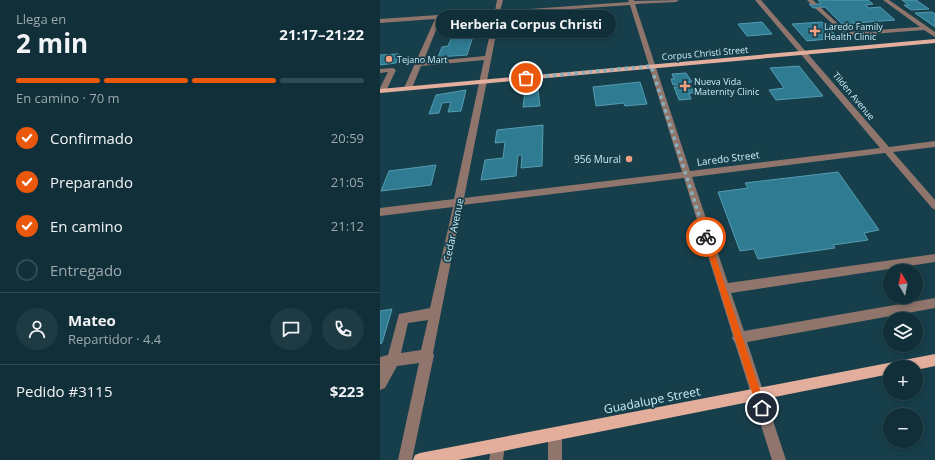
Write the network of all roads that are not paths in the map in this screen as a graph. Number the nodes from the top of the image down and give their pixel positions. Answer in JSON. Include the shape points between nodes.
{"nodes":[{"id":1,"x":500,"y":0,"type":"edge"},
{"id":2,"x":676,"y":0,"type":"edge"},
{"id":3,"x":758,"y":0,"type":"edge"},
{"id":4,"x":886,"y":0,"type":"edge"},
{"id":5,"x":631,"y":2,"type":"edge"},
{"id":6,"x":814,"y":4,"type":"edge"},
{"id":7,"x":497,"y":13,"type":"junction"},
{"id":8,"x":438,"y":17,"type":"junction"},
{"id":9,"x":380,"y":22,"type":"edge"},
{"id":10,"x":924,"y":28,"type":"junction"},
{"id":11,"x":935,"y":36,"type":"edge"},
{"id":12,"x":935,"y":41,"type":"edge"},
{"id":13,"x":804,"y":53,"type":"junction"},
{"id":14,"x":488,"y":58,"type":"junction"},
{"id":15,"x":418,"y":64,"type":"junction"},
{"id":16,"x":651,"y":66,"type":"junction"},
{"id":17,"x":380,"y":71,"type":"edge"},
{"id":18,"x":383,"y":82,"type":"edge"},
{"id":19,"x":483,"y":82,"type":"junction"},
{"id":20,"x":408,"y":88,"type":"junction"},
{"id":21,"x":381,"y":91,"type":"edge"},
{"id":22,"x":935,"y":144,"type":"edge"},
{"id":23,"x":887,"y":150,"type":"junction"},
{"id":24,"x":686,"y":174,"type":"junction"},
{"id":25,"x":459,"y":202,"type":"junction"},
{"id":26,"x":935,"y":206,"type":"edge"},
{"id":27,"x":380,"y":212,"type":"edge"},
{"id":28,"x":935,"y":258,"type":"edge"},
{"id":29,"x":723,"y":289,"type":"junction"},
{"id":30,"x":935,"y":304,"type":"edge"},
{"id":31,"x":436,"y":313,"type":"junction"},
{"id":32,"x":738,"y":338,"type":"junction"},
{"id":33,"x":428,"y":355,"type":"junction"},
{"id":34,"x":935,"y":360,"type":"edge"},
{"id":35,"x":393,"y":361,"type":"junction"},
{"id":36,"x":923,"y":362,"type":"edge"},
{"id":37,"x":380,"y":363,"type":"edge"},
{"id":38,"x":883,"y":369,"type":"edge"},
{"id":39,"x":380,"y":384,"type":"edge"},
{"id":40,"x":757,"y":394,"type":"junction"},
{"id":41,"x":555,"y":434,"type":"junction"},
{"id":42,"x":498,"y":445,"type":"junction"},
{"id":43,"x":405,"y":460,"type":"edge"},
{"id":44,"x":420,"y":460,"type":"edge"},
{"id":45,"x":496,"y":460,"type":"edge"},
{"id":46,"x":556,"y":460,"type":"edge"},
{"id":47,"x":779,"y":460,"type":"edge"}],
"edges":[{"from":1,"to":7,"type":"street","name":"Cedar Avenue"},
{"from":2,"to":5,"type":"street"},
{"from":3,"to":13,"type":"street","name":"Tilden Avenue"},
{"from":4,"to":10,"type":"street"},
{"from":5,"to":7,"type":"street"},
{"from":5,"to":16,"type":"street"},
{"from":6,"to":10,"type":"street","via":[[846,34]]},
{"from":7,"to":8,"type":"street"},
{"from":7,"to":14,"type":"street","name":"Cedar Avenue"},
{"from":8,"to":9,"type":"street"},
{"from":8,"to":15,"type":"street"},
{"from":10,"to":11,"type":"street"},
{"from":12,"to":13,"type":"main road","name":"Corpus Christi Street"},
{"from":13,"to":16,"type":"main road","name":"Corpus Christi Street"},
{"from":13,"to":23,"type":"street","name":"Tilden Avenue"},
{"from":14,"to":15,"type":"street"},
{"from":14,"to":19,"type":"street","name":"Cedar Avenue"},
{"from":15,"to":20,"type":"street"},
{"from":16,"to":19,"type":"main road","name":"Corpus Christi Street"},
{"from":16,"to":24,"type":"street"},
{"from":17,"to":18,"type":"street","via":[[393,70]]},
{"from":18,"to":21,"type":"street"},
{"from":19,"to":20,"type":"main road","name":"Corpus Christi Street"},
{"from":19,"to":25,"type":"street","name":"Cedar Avenue"},
{"from":20,"to":21,"type":"main road","name":"Corpus Christi Street"},
{"from":22,"to":23,"type":"street","name":"Laredo Street"},
{"from":23,"to":24,"type":"street","name":"Laredo Street"},
{"from":23,"to":26,"type":"street","name":"Tilden Avenue"},
{"from":24,"to":25,"type":"street","name":"Laredo Street"},
{"from":24,"to":29,"type":"street"},
{"from":25,"to":27,"type":"street","name":"Laredo Street"},
{"from":25,"to":31,"type":"street","name":"Cedar Avenue"},
{"from":28,"to":29,"type":"street"},
{"from":29,"to":32,"type":"street"},
{"from":30,"to":32,"type":"street"},
{"from":31,"to":33,"type":"street","name":"Cedar Avenue"},
{"from":31,"to":35,"type":"street","via":[[403,318]]},
{"from":32,"to":40,"type":"street"},
{"from":33,"to":35,"type":"street"},
{"from":33,"to":43,"type":"street","name":"Cedar Avenue"},
{"from":34,"to":36,"type":"main road"},
{"from":35,"to":37,"type":"street"},
{"from":35,"to":39,"type":"street"},
{"from":38,"to":40,"type":"main road","name":"Guadalupe Street"},
{"from":40,"to":41,"type":"main road","name":"Guadalupe Street"},
{"from":40,"to":47,"type":"street"},
{"from":41,"to":42,"type":"main road","name":"Guadalupe Street"},
{"from":41,"to":46,"type":"street"},
{"from":42,"to":44,"type":"main road","name":"Guadalupe Street"},
{"from":42,"to":45,"type":"street"}]}
